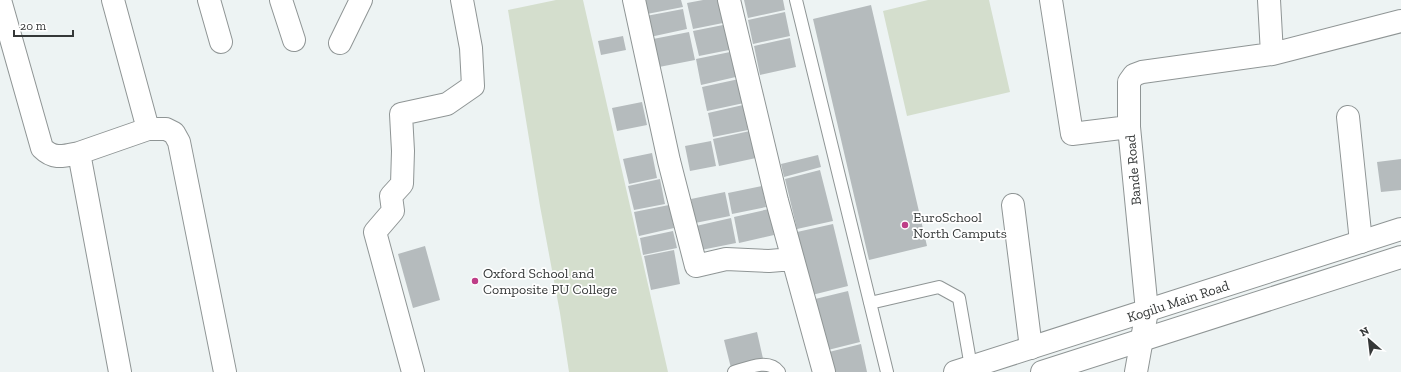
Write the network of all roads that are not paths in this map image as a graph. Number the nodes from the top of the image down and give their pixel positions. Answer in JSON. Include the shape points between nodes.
{"nodes":[{"id":1,"x":0,"y":0,"type":"edge"},
{"id":2,"x":113,"y":0,"type":"edge"},
{"id":3,"x":209,"y":0,"type":"edge"},
{"id":4,"x":281,"y":0,"type":"edge"},
{"id":5,"x":361,"y":0,"type":"edge"},
{"id":6,"x":462,"y":0,"type":"edge"},
{"id":7,"x":634,"y":0,"type":"edge"},
{"id":8,"x":729,"y":0,"type":"edge"},
{"id":9,"x":796,"y":0,"type":"edge"},
{"id":10,"x":1051,"y":0,"type":"edge"},
{"id":11,"x":1269,"y":0,"type":"edge"},
{"id":12,"x":1401,"y":21,"type":"edge"},
{"id":13,"x":294,"y":40,"type":"dead end"},
{"id":14,"x":221,"y":42,"type":"dead end"},
{"id":15,"x":340,"y":43,"type":"dead end"},
{"id":16,"x":1272,"y":54,"type":"junction"},
{"id":17,"x":1348,"y":117,"type":"dead end"},
{"id":18,"x":1129,"y":127,"type":"junction"},
{"id":19,"x":148,"y":128,"type":"junction"},
{"id":20,"x":79,"y":153,"type":"junction"},
{"id":21,"x":1013,"y":205,"type":"dead end"},
{"id":22,"x":1401,"y":230,"type":"edge"},
{"id":23,"x":1361,"y":242,"type":"junction"},
{"id":24,"x":1401,"y":257,"type":"edge"},
{"id":25,"x":793,"y":259,"type":"junction"},
{"id":26,"x":870,"y":303,"type":"junction"},
{"id":27,"x":1147,"y":311,"type":"junction"},
{"id":28,"x":1141,"y":340,"type":"junction"},
{"id":29,"x":1031,"y":348,"type":"junction"},
{"id":30,"x":963,"y":369,"type":"edge"},
{"id":31,"x":120,"y":372,"type":"edge"},
{"id":32,"x":225,"y":372,"type":"edge"},
{"id":33,"x":413,"y":372,"type":"edge"},
{"id":34,"x":734,"y":372,"type":"edge"},
{"id":35,"x":779,"y":372,"type":"edge"},
{"id":36,"x":824,"y":372,"type":"edge"},
{"id":37,"x":887,"y":372,"type":"edge"},
{"id":38,"x":1042,"y":372,"type":"edge"},
{"id":39,"x":1136,"y":372,"type":"edge"}],
"edges":[{"from":1,"to":20,"type":"street","via":[[42,148],[48,154],[60,156]]},
{"from":2,"to":19,"type":"street"},
{"from":3,"to":14,"type":"street"},
{"from":4,"to":13,"type":"street"},
{"from":5,"to":15,"type":"street"},
{"from":6,"to":33,"type":"street","via":[[471,48],[473,86],[447,104],[401,114],[402,184],[391,196],[393,211],[375,232]]},
{"from":7,"to":25,"type":"street","via":[[669,161],[696,266],[726,259]]},
{"from":8,"to":25,"type":"street"},
{"from":9,"to":26,"type":"lane"},
{"from":10,"to":18,"type":"street","name":"Bande Road","via":[[1072,134]]},
{"from":11,"to":16,"type":"street"},
{"from":12,"to":16,"type":"street"},
{"from":16,"to":18,"type":"street","via":[[1134,75],[1129,82]]},
{"from":17,"to":23,"type":"street"},
{"from":18,"to":27,"type":"street","name":"Bande Road"},
{"from":19,"to":20,"type":"street"},
{"from":19,"to":32,"type":"street","via":[[166,129],[174,133],[179,142]]},
{"from":20,"to":31,"type":"street"},
{"from":21,"to":29,"type":"street"},
{"from":22,"to":23,"type":"street","name":"Kogilu Main Road"},
{"from":23,"to":27,"type":"street","name":"Kogilu Main Road"},
{"from":24,"to":28,"type":"street","name":"Kogilu Main Road"},
{"from":25,"to":36,"type":"street"},
{"from":26,"to":30,"type":"lane","via":[[939,287],[959,298]]},
{"from":26,"to":37,"type":"lane"},
{"from":27,"to":28,"type":"street","name":"Bande Road"},
{"from":27,"to":29,"type":"street","name":"Kogilu Main Road"},
{"from":28,"to":38,"type":"street","name":"Kogilu Main Road"},
{"from":28,"to":39,"type":"street","name":"Bande Road"},
{"from":29,"to":30,"type":"street","name":"Kogilu Main Road"},
{"from":34,"to":35,"type":"lane","via":[[764,364]]}]}
